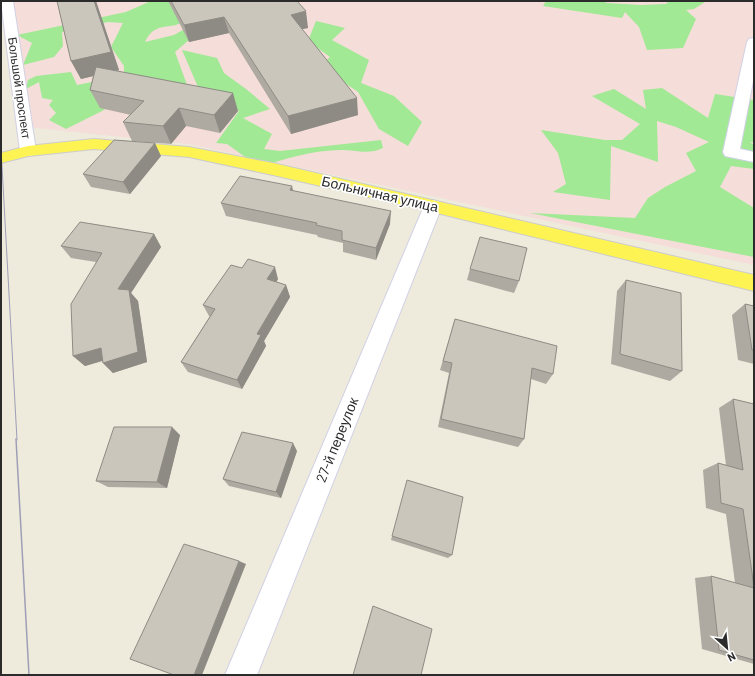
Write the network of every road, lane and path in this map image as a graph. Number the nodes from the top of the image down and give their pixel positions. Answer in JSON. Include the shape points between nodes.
{"nodes":[{"id":1,"x":8,"y":1,"type":"edge"},
{"id":2,"x":754,"y":42,"type":"edge"},
{"id":3,"x":28,"y":151,"type":"junction"},
{"id":4,"x":754,"y":157,"type":"edge"},
{"id":5,"x":1,"y":158,"type":"edge"},
{"id":6,"x":433,"y":206,"type":"junction"},
{"id":7,"x":754,"y":283,"type":"edge"},
{"id":8,"x":240,"y":675,"type":"edge"}],
"edges":[{"from":1,"to":3,"type":"street","name":"Большой проспект"},
{"from":2,"to":4,"type":"street","via":[[731,152]]},
{"from":3,"to":5,"type":"main road","name":"Больничная улица"},
{"from":3,"to":6,"type":"main road","name":"Больничная улица","via":[[94,144],[189,152]]},
{"from":6,"to":7,"type":"main road","name":"Больничная улица"},
{"from":6,"to":8,"type":"street","name":"27-й переулок"}]}
